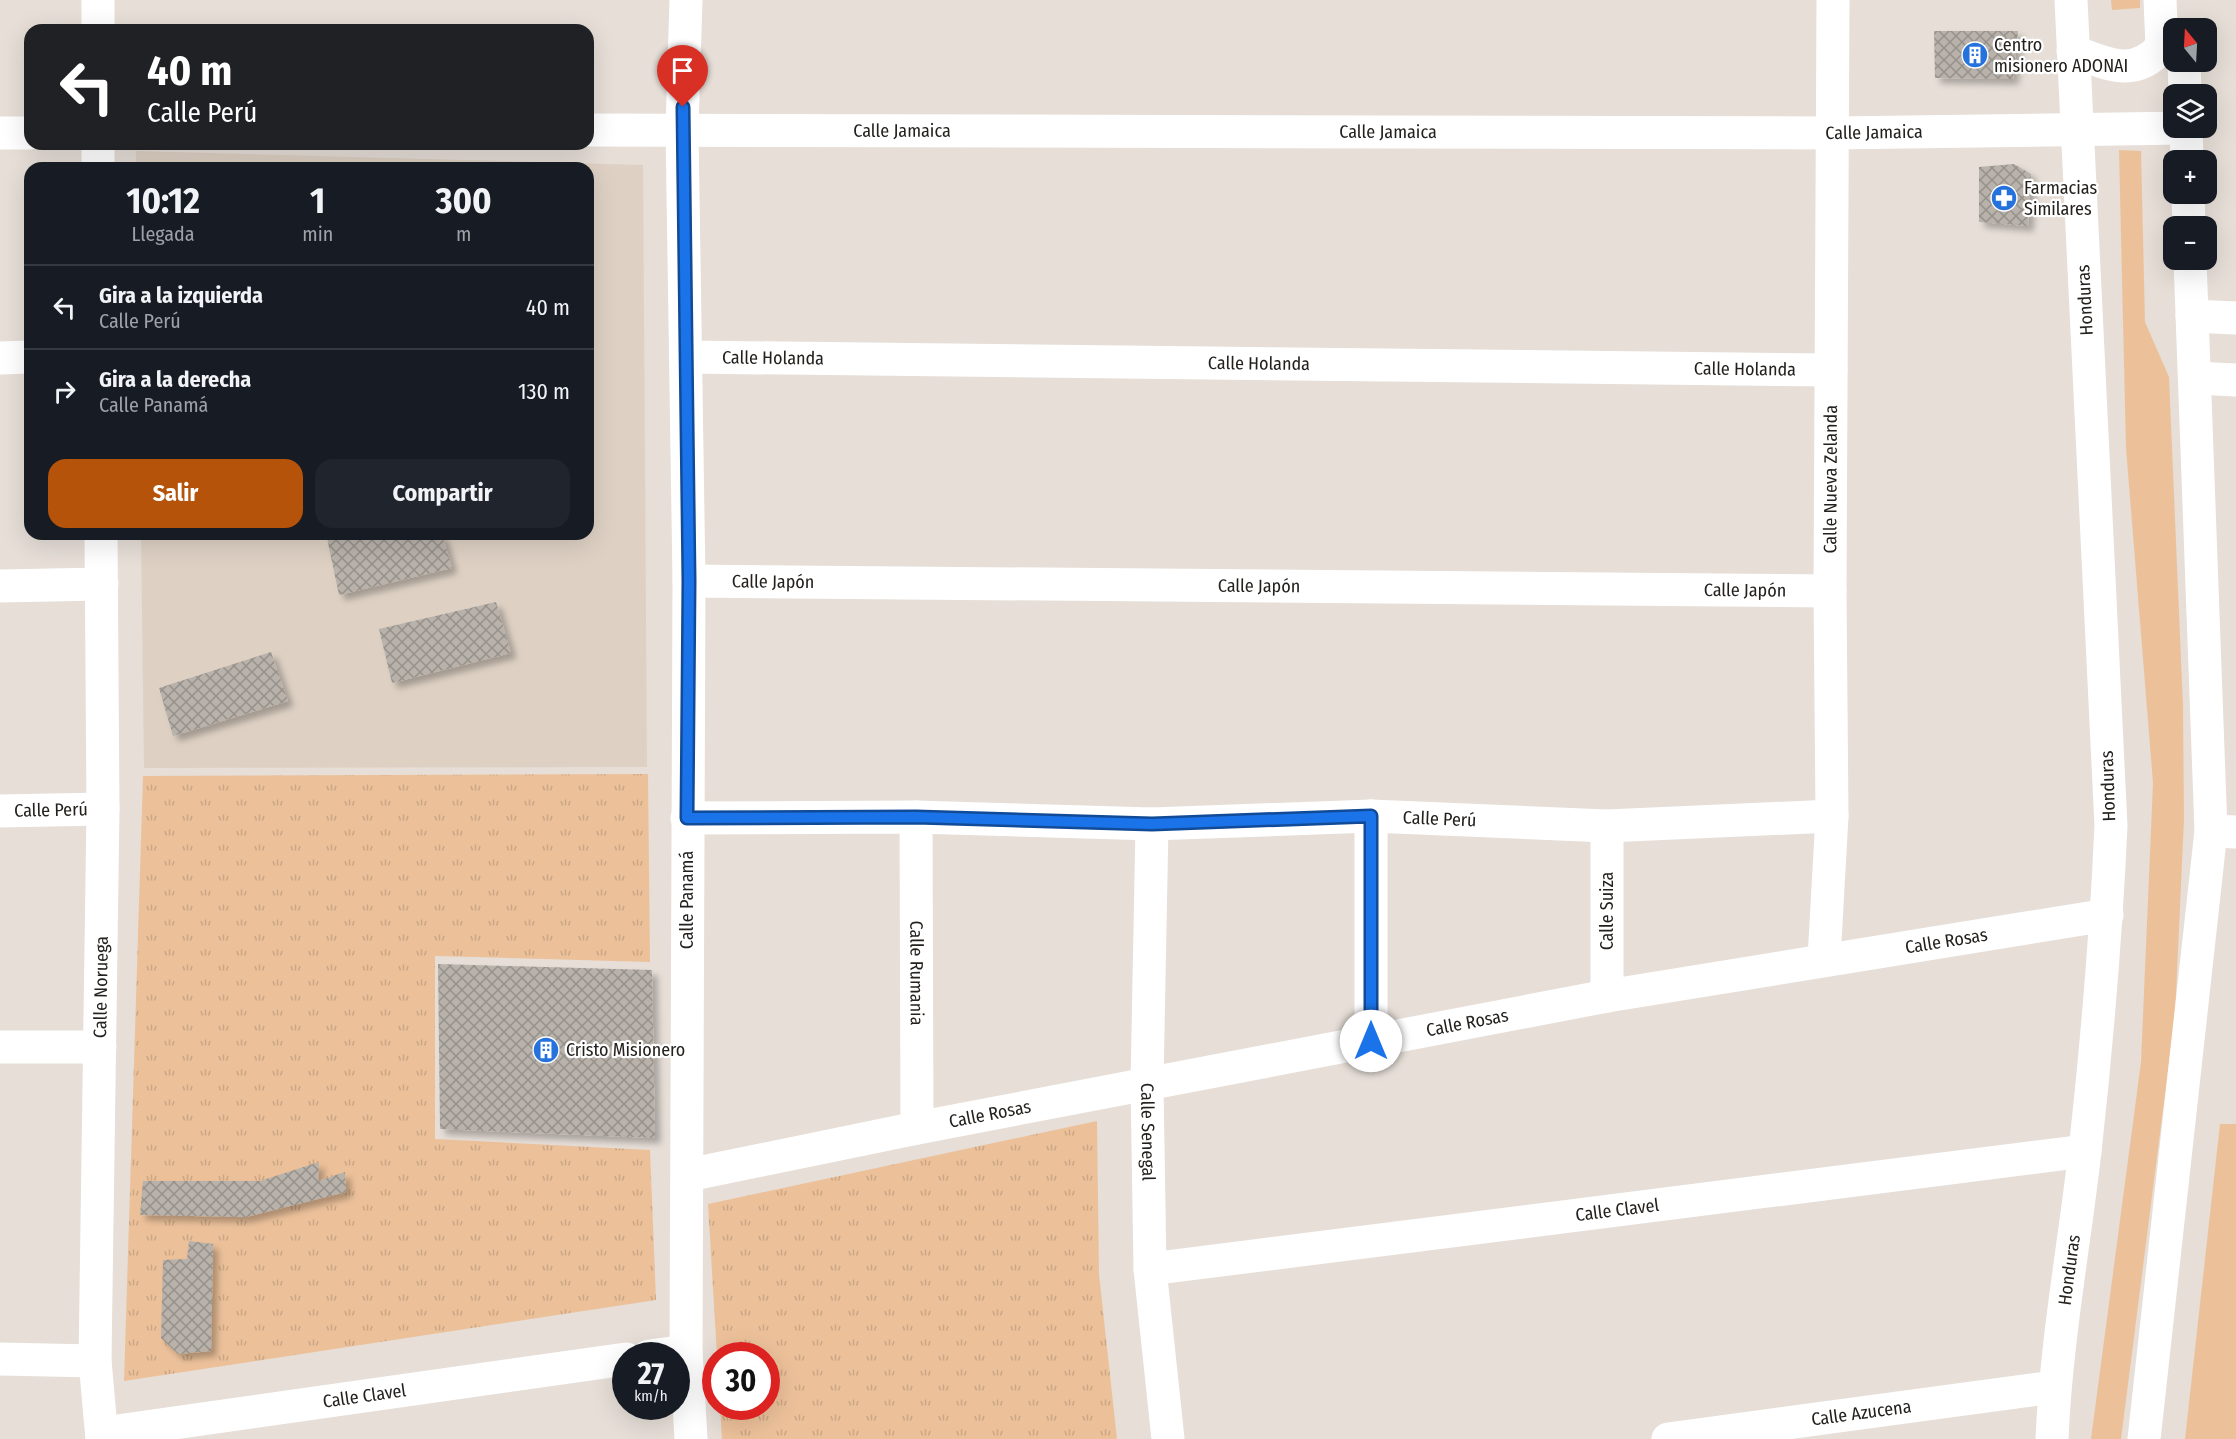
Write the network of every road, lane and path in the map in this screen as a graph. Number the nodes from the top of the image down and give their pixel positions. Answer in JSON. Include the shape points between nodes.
{"nodes":[{"id":1,"x":98,"y":0,"type":"edge"},
{"id":2,"x":686,"y":0,"type":"edge"},
{"id":3,"x":1833,"y":0,"type":"edge"},
{"id":4,"x":2071,"y":0,"type":"edge"},
{"id":5,"x":2160,"y":0,"type":"edge"},
{"id":6,"x":2182,"y":0,"type":"edge"},
{"id":7,"x":2183,"y":18,"type":"edge"},
{"id":8,"x":98,"y":24,"type":"edge"},
{"id":9,"x":2073,"y":51,"type":"junction"},
{"id":10,"x":2163,"y":128,"type":"edge"},
{"id":11,"x":682,"y":129,"type":"junction"},
{"id":12,"x":594,"y":130,"type":"edge"},
{"id":13,"x":2077,"y":130,"type":"junction"},
{"id":14,"x":0,"y":133,"type":"edge"},
{"id":15,"x":24,"y":133,"type":"edge"},
{"id":16,"x":1834,"y":133,"type":"junction"},
{"id":17,"x":2190,"y":270,"type":"edge"},
{"id":18,"x":2192,"y":316,"type":"junction"},
{"id":19,"x":2236,"y":318,"type":"edge"},
{"id":20,"x":24,"y":357,"type":"edge"},
{"id":21,"x":686,"y":357,"type":"junction"},
{"id":22,"x":0,"y":358,"type":"edge"},
{"id":23,"x":1831,"y":370,"type":"junction"},
{"id":24,"x":2194,"y":378,"type":"junction"},
{"id":25,"x":2236,"y":380,"type":"edge"},
{"id":26,"x":101,"y":540,"type":"edge"},
{"id":27,"x":689,"y":581,"type":"junction"},
{"id":28,"x":102,"y":584,"type":"junction"},
{"id":29,"x":0,"y":586,"type":"edge"},
{"id":30,"x":1830,"y":591,"type":"junction"},
{"id":31,"x":103,"y":809,"type":"junction"},
{"id":32,"x":0,"y":811,"type":"edge"},
{"id":33,"x":1371,"y":816,"type":"junction"},
{"id":34,"x":1832,"y":816,"type":"junction"},
{"id":35,"x":916,"y":817,"type":"junction"},
{"id":36,"x":687,"y":818,"type":"junction"},
{"id":37,"x":1152,"y":824,"type":"junction"},
{"id":38,"x":1607,"y":826,"type":"junction"},
{"id":39,"x":2223,"y":831,"type":"edge"},
{"id":40,"x":2107,"y":915,"type":"junction"},
{"id":41,"x":1824,"y":959,"type":"junction"},
{"id":42,"x":1607,"y":996,"type":"junction"},
{"id":43,"x":1371,"y":1041,"type":"junction"},
{"id":44,"x":0,"y":1047,"type":"edge"},
{"id":45,"x":100,"y":1047,"type":"junction"},
{"id":46,"x":1147,"y":1084,"type":"junction"},
{"id":47,"x":917,"y":1128,"type":"junction"},
{"id":48,"x":2085,"y":1151,"type":"junction"},
{"id":49,"x":688,"y":1175,"type":"junction"},
{"id":50,"x":1150,"y":1269,"type":"junction"},
{"id":51,"x":686,"y":1342,"type":"edge"},
{"id":52,"x":0,"y":1359,"type":"edge"},
{"id":53,"x":96,"y":1361,"type":"junction"},
{"id":54,"x":612,"y":1361,"type":"edge"},
{"id":55,"x":2054,"y":1387,"type":"junction"},
{"id":56,"x":690,"y":1420,"type":"edge"},
{"id":57,"x":102,"y":1436,"type":"edge"},
{"id":58,"x":691,"y":1439,"type":"edge"},
{"id":59,"x":1168,"y":1439,"type":"edge"},
{"id":60,"x":1668,"y":1439,"type":"edge"},
{"id":61,"x":2052,"y":1439,"type":"edge"},
{"id":62,"x":2144,"y":1439,"type":"edge"}],
"edges":[{"from":1,"to":8,"type":"street"},
{"from":2,"to":11,"type":"street","name":"Calle Panamá"},
{"from":3,"to":16,"type":"street","name":"Calle Nueva Zelanda"},
{"from":4,"to":9,"type":"street","name":"Honduras"},
{"from":5,"to":9,"type":"street","via":[[2162,46],[2145,62],[2121,65]]},
{"from":6,"to":7,"type":"street"},
{"from":9,"to":13,"type":"street","name":"Honduras"},
{"from":10,"to":13,"type":"street","name":"Calle Jamaica"},
{"from":11,"to":12,"type":"street","name":"Calle Jamaica"},
{"from":11,"to":16,"type":"street","name":"Calle Jamaica"},
{"from":11,"to":21,"type":"street","name":"Calle Panamá"},
{"from":13,"to":16,"type":"street","name":"Calle Jamaica"},
{"from":13,"to":40,"type":"street","name":"Honduras","via":[[2111,826]]},
{"from":14,"to":15,"type":"street"},
{"from":16,"to":23,"type":"street","name":"Calle Nueva Zelanda"},
{"from":17,"to":18,"type":"street"},
{"from":18,"to":19,"type":"street"},
{"from":18,"to":24,"type":"street"},
{"from":20,"to":22,"type":"street"},
{"from":21,"to":23,"type":"street","name":"Calle Holanda"},
{"from":21,"to":27,"type":"street","name":"Calle Panamá"},
{"from":23,"to":30,"type":"street","name":"Calle Nueva Zelanda"},
{"from":24,"to":25,"type":"street"},
{"from":24,"to":39,"type":"street"},
{"from":26,"to":28,"type":"street","name":"Calle Noruega"},
{"from":27,"to":30,"type":"street","name":"Calle Japón"},
{"from":27,"to":36,"type":"street","name":"Calle Panamá"},
{"from":28,"to":29,"type":"street"},
{"from":28,"to":31,"type":"street","name":"Calle Noruega"},
{"from":30,"to":34,"type":"street","name":"Calle Nueva Zelanda"},
{"from":31,"to":32,"type":"street","name":"Calle Perú"},
{"from":31,"to":45,"type":"street","name":"Calle Noruega"},
{"from":33,"to":37,"type":"street","name":"Calle Perú"},
{"from":33,"to":38,"type":"street","name":"Calle Perú"},
{"from":33,"to":43,"type":"street"},
{"from":34,"to":38,"type":"street","name":"Calle Perú"},
{"from":34,"to":41,"type":"street","name":"Calle Nueva Zelanda"},
{"from":35,"to":36,"type":"street","name":"Calle Perú"},
{"from":35,"to":37,"type":"street","name":"Calle Perú"},
{"from":35,"to":47,"type":"street","name":"Calle Rumania"},
{"from":36,"to":49,"type":"street","name":"Calle Panamá"},
{"from":37,"to":46,"type":"street","name":"Calle Senegal"},
{"from":38,"to":42,"type":"street","name":"Calle Suiza"},
{"from":39,"to":62,"type":"street"},
{"from":40,"to":41,"type":"street","name":"Calle Rosas"},
{"from":40,"to":48,"type":"street","name":"Honduras"},
{"from":41,"to":42,"type":"street","name":"Calle Rosas"},
{"from":42,"to":43,"type":"street","name":"Calle Rosas"},
{"from":43,"to":46,"type":"street","name":"Calle Rosas"},
{"from":44,"to":45,"type":"street"},
{"from":45,"to":53,"type":"street","name":"Calle Noruega"},
{"from":46,"to":47,"type":"street","name":"Calle Rosas"},
{"from":46,"to":50,"type":"street","name":"Calle Senegal"},
{"from":47,"to":49,"type":"street","name":"Calle Rosas"},
{"from":48,"to":50,"type":"street","name":"Calle Clavel"},
{"from":48,"to":55,"type":"street","name":"Honduras"},
{"from":49,"to":51,"type":"street","name":"Calle Panamá"},
{"from":50,"to":59,"type":"street","name":"Calle Senegal"},
{"from":52,"to":53,"type":"street"},
{"from":53,"to":57,"type":"street","name":"Calle Noruega"},
{"from":54,"to":57,"type":"street","name":"Calle Clavel"},
{"from":55,"to":60,"type":"street","name":"Calle Azucena"},
{"from":55,"to":61,"type":"street","name":"Honduras"},
{"from":56,"to":58,"type":"street","name":"Calle Panamá"}]}
